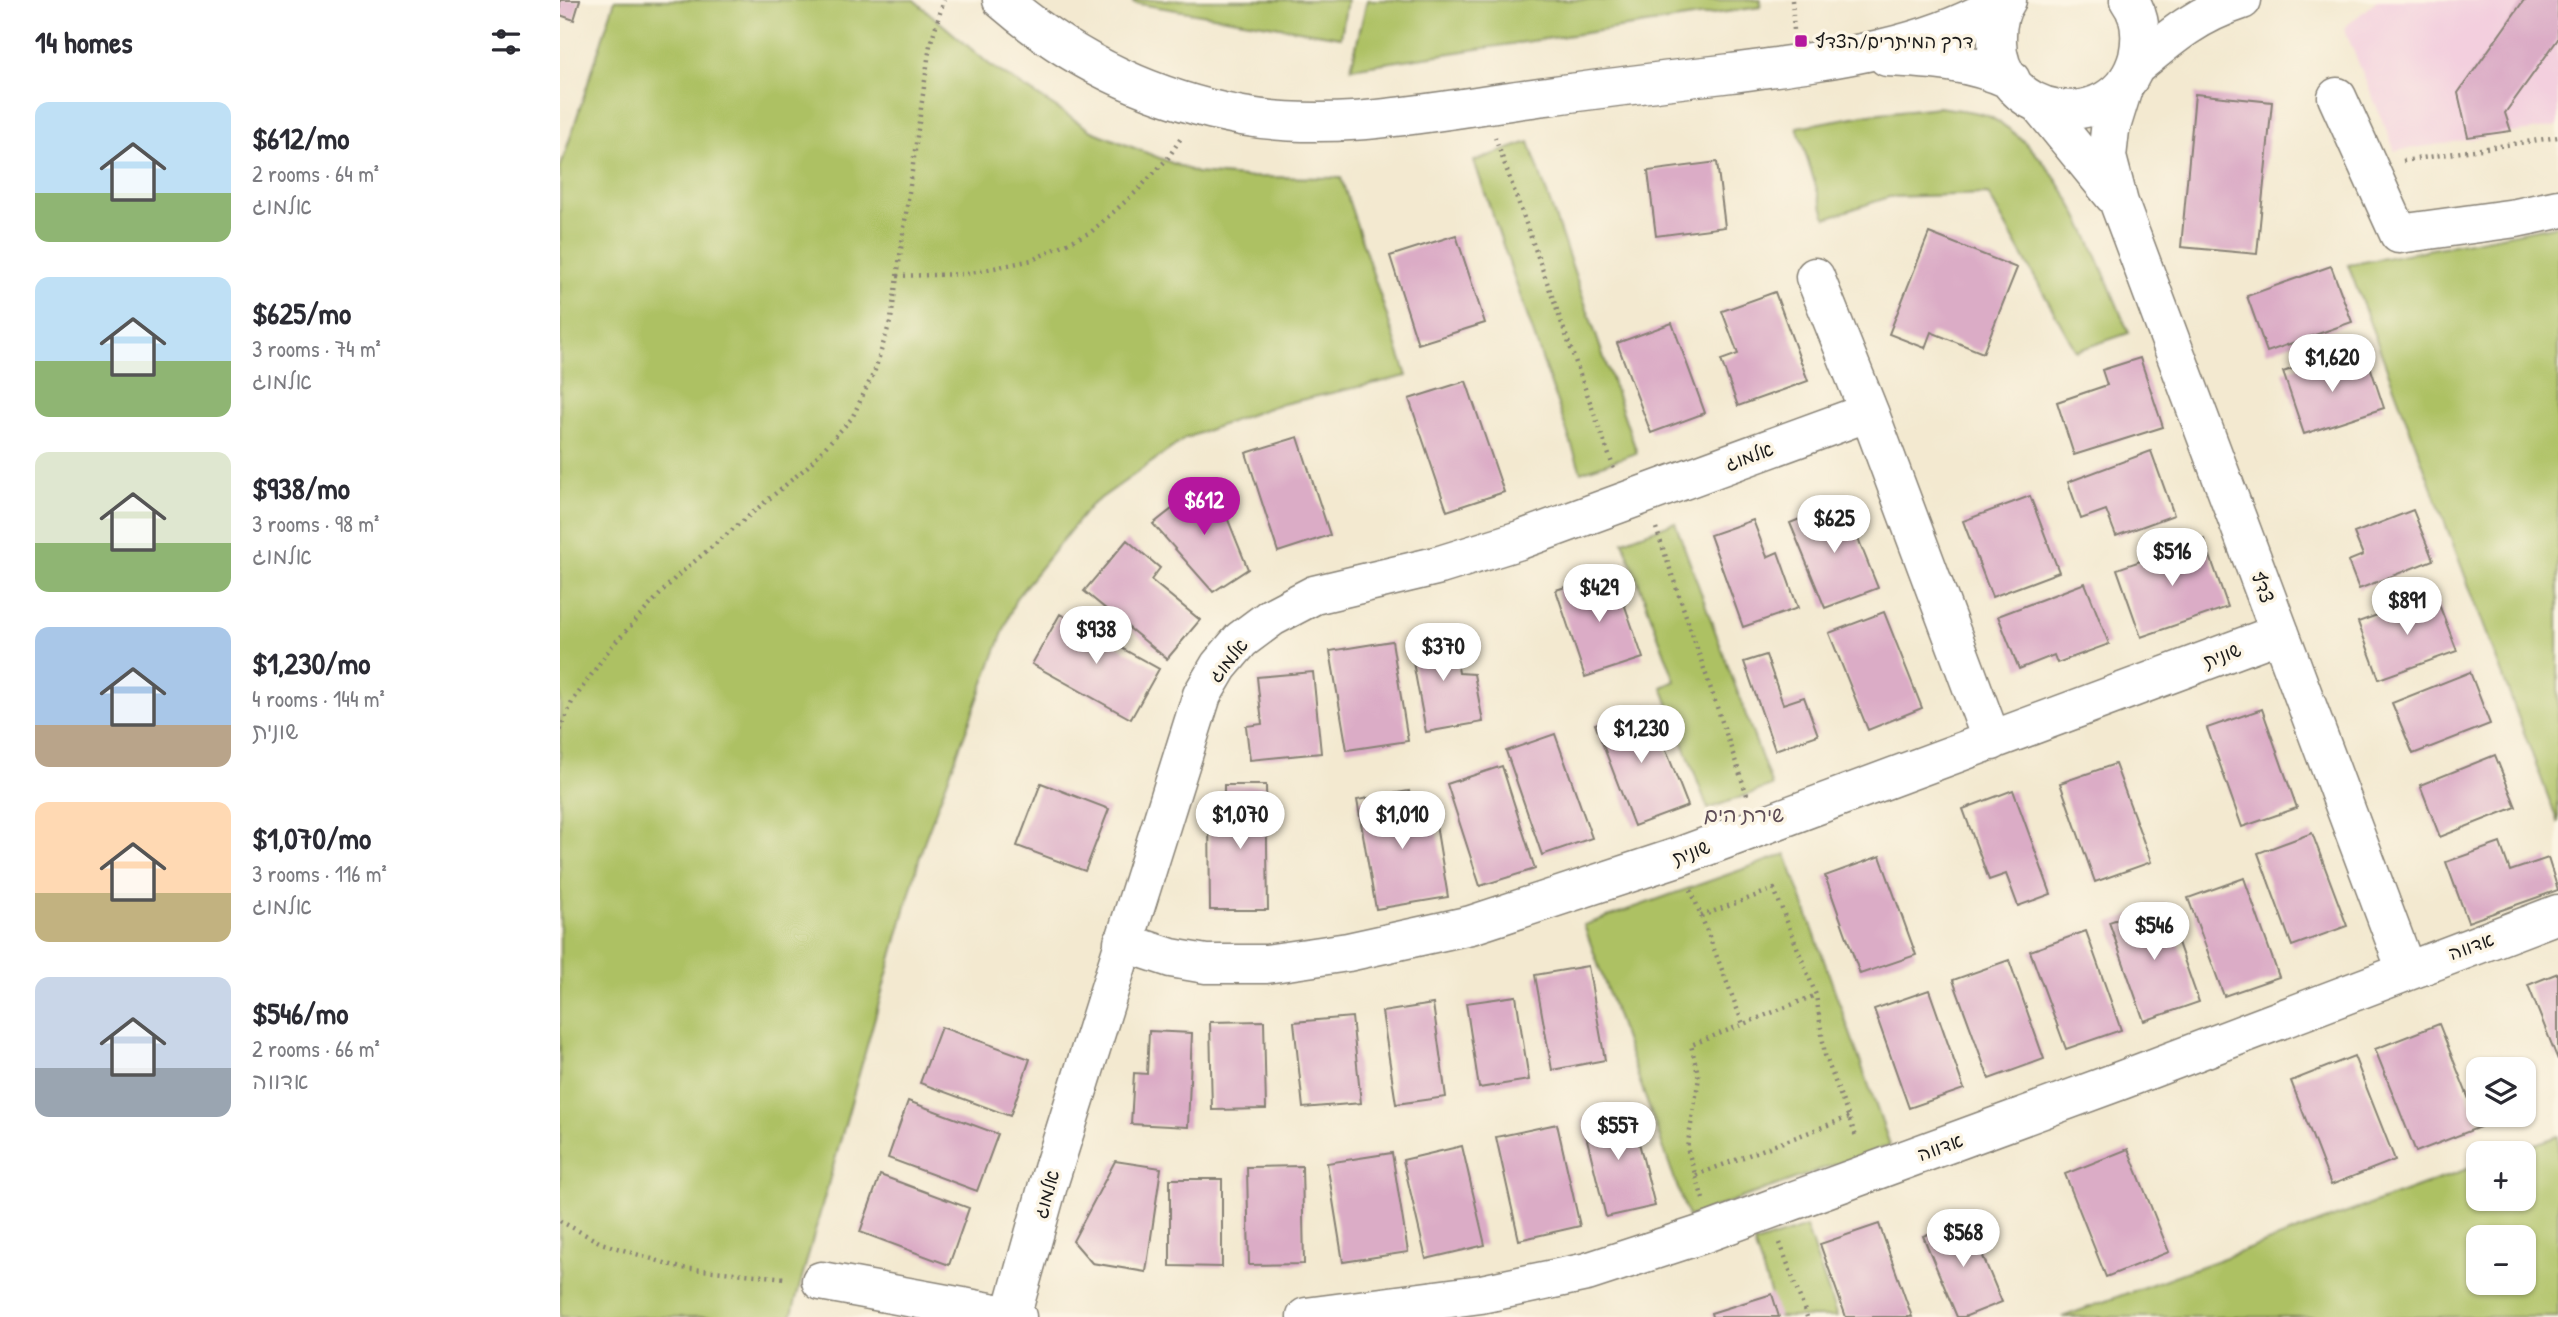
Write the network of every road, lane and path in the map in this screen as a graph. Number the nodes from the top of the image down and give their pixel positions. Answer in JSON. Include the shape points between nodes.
{"nodes":[{"id":1,"x":944,"y":0,"type":"edge"},
{"id":2,"x":1002,"y":0,"type":"edge"},
{"id":3,"x":2006,"y":0,"type":"edge"},
{"id":4,"x":2129,"y":0,"type":"edge"},
{"id":5,"x":2242,"y":0,"type":"edge"},
{"id":6,"x":1827,"y":59,"type":"junction"},
{"id":7,"x":2129,"y":76,"type":"junction"},
{"id":8,"x":2025,"y":92,"type":"junction"},
{"id":9,"x":2337,"y":97,"type":"dead end"},
{"id":10,"x":1483,"y":104,"type":"junction"},
{"id":11,"x":1201,"y":108,"type":"junction"},
{"id":12,"x":2558,"y":137,"type":"edge"},
{"id":13,"x":2368,"y":166,"type":"junction"},
{"id":14,"x":2119,"y":203,"type":"junction"},
{"id":15,"x":2558,"y":209,"type":"edge"},
{"id":16,"x":897,"y":276,"type":"junction"},
{"id":17,"x":1815,"y":277,"type":"dead end"},
{"id":18,"x":1869,"y":412,"type":"junction"},
{"id":19,"x":1635,"y":498,"type":"junction"},
{"id":20,"x":2280,"y":634,"type":"junction"},
{"id":21,"x":560,"y":730,"type":"edge"},
{"id":22,"x":1992,"y":741,"type":"junction"},
{"id":23,"x":1758,"y":828,"type":"junction"},
{"id":24,"x":1678,"y":857,"type":"junction"},
{"id":25,"x":2558,"y":914,"type":"edge"},
{"id":26,"x":1701,"y":916,"type":"junction"},
{"id":27,"x":1123,"y":942,"type":"junction"},
{"id":28,"x":2406,"y":970,"type":"junction"},
{"id":29,"x":1816,"y":995,"type":"junction"},
{"id":30,"x":1743,"y":1024,"type":"junction"},
{"id":31,"x":1849,"y":1117,"type":"junction"},
{"id":32,"x":1870,"y":1173,"type":"junction"},
{"id":33,"x":1696,"y":1175,"type":"junction"},
{"id":34,"x":1768,"y":1210,"type":"junction"},
{"id":35,"x":560,"y":1222,"type":"edge"},
{"id":36,"x":1712,"y":1230,"type":"junction"},
{"id":37,"x":821,"y":1281,"type":"joint"},
{"id":38,"x":1011,"y":1317,"type":"edge"},
{"id":39,"x":1017,"y":1317,"type":"edge"},
{"id":40,"x":1306,"y":1317,"type":"edge"},
{"id":41,"x":1807,"y":1317,"type":"edge"}],
"edges":[{"from":1,"to":16,"type":"path","via":[[930,45]]},
{"from":2,"to":11,"type":"street","via":[[1084,60],[1163,97]]},
{"from":3,"to":6,"type":"street","via":[[1950,29]]},
{"from":3,"to":8,"type":"street","via":[[1997,24],[1996,46],[2003,70]]},
{"from":4,"to":7,"type":"street","name":"צדף","via":[[2140,26],[2140,47]]},
{"from":5,"to":7,"type":"street","via":[[2194,20]]},
{"from":6,"to":8,"type":"street","via":[[1866,56],[1958,63],[1988,69]]},
{"from":6,"to":10,"type":"street"},
{"from":7,"to":8,"type":"street","via":[[2107,99],[2088,108],[2063,111]]},
{"from":7,"to":14,"type":"street","name":"צדף","via":[[2110,130],[2108,158]]},
{"from":8,"to":14,"type":"street","name":"צדף"},
{"from":9,"to":13,"type":"street"},
{"from":10,"to":11,"type":"street","via":[[1397,116],[1298,122]]},
{"from":10,"to":19,"type":"path"},
{"from":11,"to":16,"type":"path","via":[[1168,158],[1091,232],[1032,260],[965,274]]},
{"from":12,"to":13,"type":"path"},
{"from":13,"to":15,"type":"street","via":[[2399,234]]},
{"from":14,"to":20,"type":"street","name":"צדף"},
{"from":16,"to":21,"type":"path","via":[[891,319],[875,370],[852,418],[808,466],[676,577],[611,647],[572,702]]},
{"from":17,"to":18,"type":"street"},
{"from":18,"to":19,"type":"street","name":"אלמוג"},
{"from":18,"to":22,"type":"street"},
{"from":19,"to":23,"type":"path"},
{"from":19,"to":27,"type":"street","name":"אלמוג","via":[[1440,565],[1314,595],[1241,640],[1202,695]]},
{"from":20,"to":22,"type":"street","name":"שונית"},
{"from":20,"to":28,"type":"street","name":"צדף"},
{"from":22,"to":23,"type":"street","name":"שונית"},
{"from":23,"to":24,"type":"street","name":"שונית"},
{"from":24,"to":26,"type":"path"},
{"from":24,"to":27,"type":"street","name":"שונית","via":[[1471,925],[1348,952],[1266,964],[1206,964]]},
{"from":25,"to":28,"type":"street","name":"אדווה"},
{"from":26,"to":29,"type":"path","via":[[1774,889]]},
{"from":26,"to":30,"type":"path"},
{"from":27,"to":38,"type":"street","name":"אלמוג"},
{"from":28,"to":32,"type":"street","name":"אדווה"},
{"from":29,"to":30,"type":"path"},
{"from":29,"to":31,"type":"path","via":[[1825,1055]]},
{"from":30,"to":33,"type":"path","via":[[1691,1045],[1699,1079],[1687,1148]]},
{"from":31,"to":32,"type":"path"},
{"from":31,"to":33,"type":"path"},
{"from":32,"to":34,"type":"street","name":"אדווה"},
{"from":33,"to":36,"type":"path"},
{"from":34,"to":36,"type":"street","name":"אדווה"},
{"from":34,"to":41,"type":"path"},
{"from":35,"to":37,"type":"path","via":[[601,1244],[681,1268]]},
{"from":36,"to":40,"type":"street","name":"אדווה","via":[[1587,1272],[1481,1294]]},
{"from":37,"to":38,"type":"street"},
{"from":38,"to":39,"type":"street"}]}
